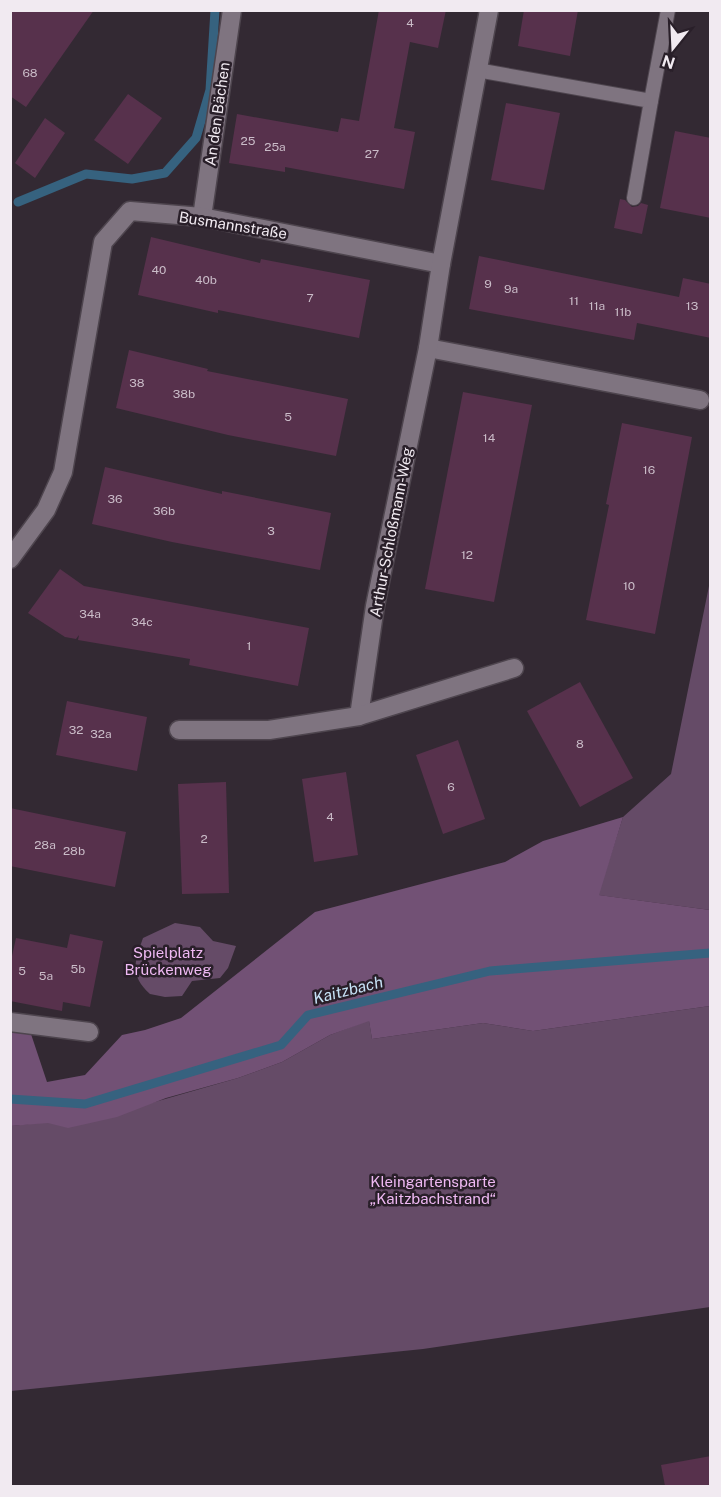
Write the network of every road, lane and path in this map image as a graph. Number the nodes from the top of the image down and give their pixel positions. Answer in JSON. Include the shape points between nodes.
{"nodes":[{"id":1,"x":489,"y":10,"type":"edge"},
{"id":2,"x":668,"y":10,"type":"edge"},
{"id":3,"x":232,"y":11,"type":"edge"},
{"id":4,"x":477,"y":70,"type":"junction"},
{"id":5,"x":651,"y":101,"type":"junction"},
{"id":6,"x":634,"y":198,"type":"dead end"},
{"id":7,"x":202,"y":217,"type":"junction"},
{"id":8,"x":441,"y":264,"type":"junction"},
{"id":9,"x":429,"y":348,"type":"junction"},
{"id":10,"x":700,"y":400,"type":"dead end"},
{"id":11,"x":10,"y":559,"type":"edge"},
{"id":12,"x":514,"y":668,"type":"dead end"},
{"id":13,"x":359,"y":716,"type":"junction"},
{"id":14,"x":178,"y":730,"type":"dead end"},
{"id":15,"x":10,"y":1022,"type":"edge"},
{"id":16,"x":89,"y":1032,"type":"dead end"}],
"edges":[{"from":1,"to":4,"type":"street"},
{"from":2,"to":5,"type":"lane"},
{"from":3,"to":7,"type":"street","name":"An den Bächen"},
{"from":4,"to":5,"type":"lane"},
{"from":4,"to":8,"type":"street"},
{"from":5,"to":6,"type":"lane"},
{"from":7,"to":8,"type":"street","name":"Busmannstraße"},
{"from":7,"to":11,"type":"street","name":"Busmannstraße","via":[[130,211],[103,242],[63,472],[46,510]]},
{"from":8,"to":9,"type":"street","name":"Arthur-Schloßmann-Weg"},
{"from":9,"to":10,"type":"street"},
{"from":9,"to":13,"type":"street","name":"Arthur-Schloßmann-Weg","via":[[375,606]]},
{"from":12,"to":13,"type":"street"},
{"from":13,"to":14,"type":"street","via":[[269,730]]},
{"from":15,"to":16,"type":"street"}]}
